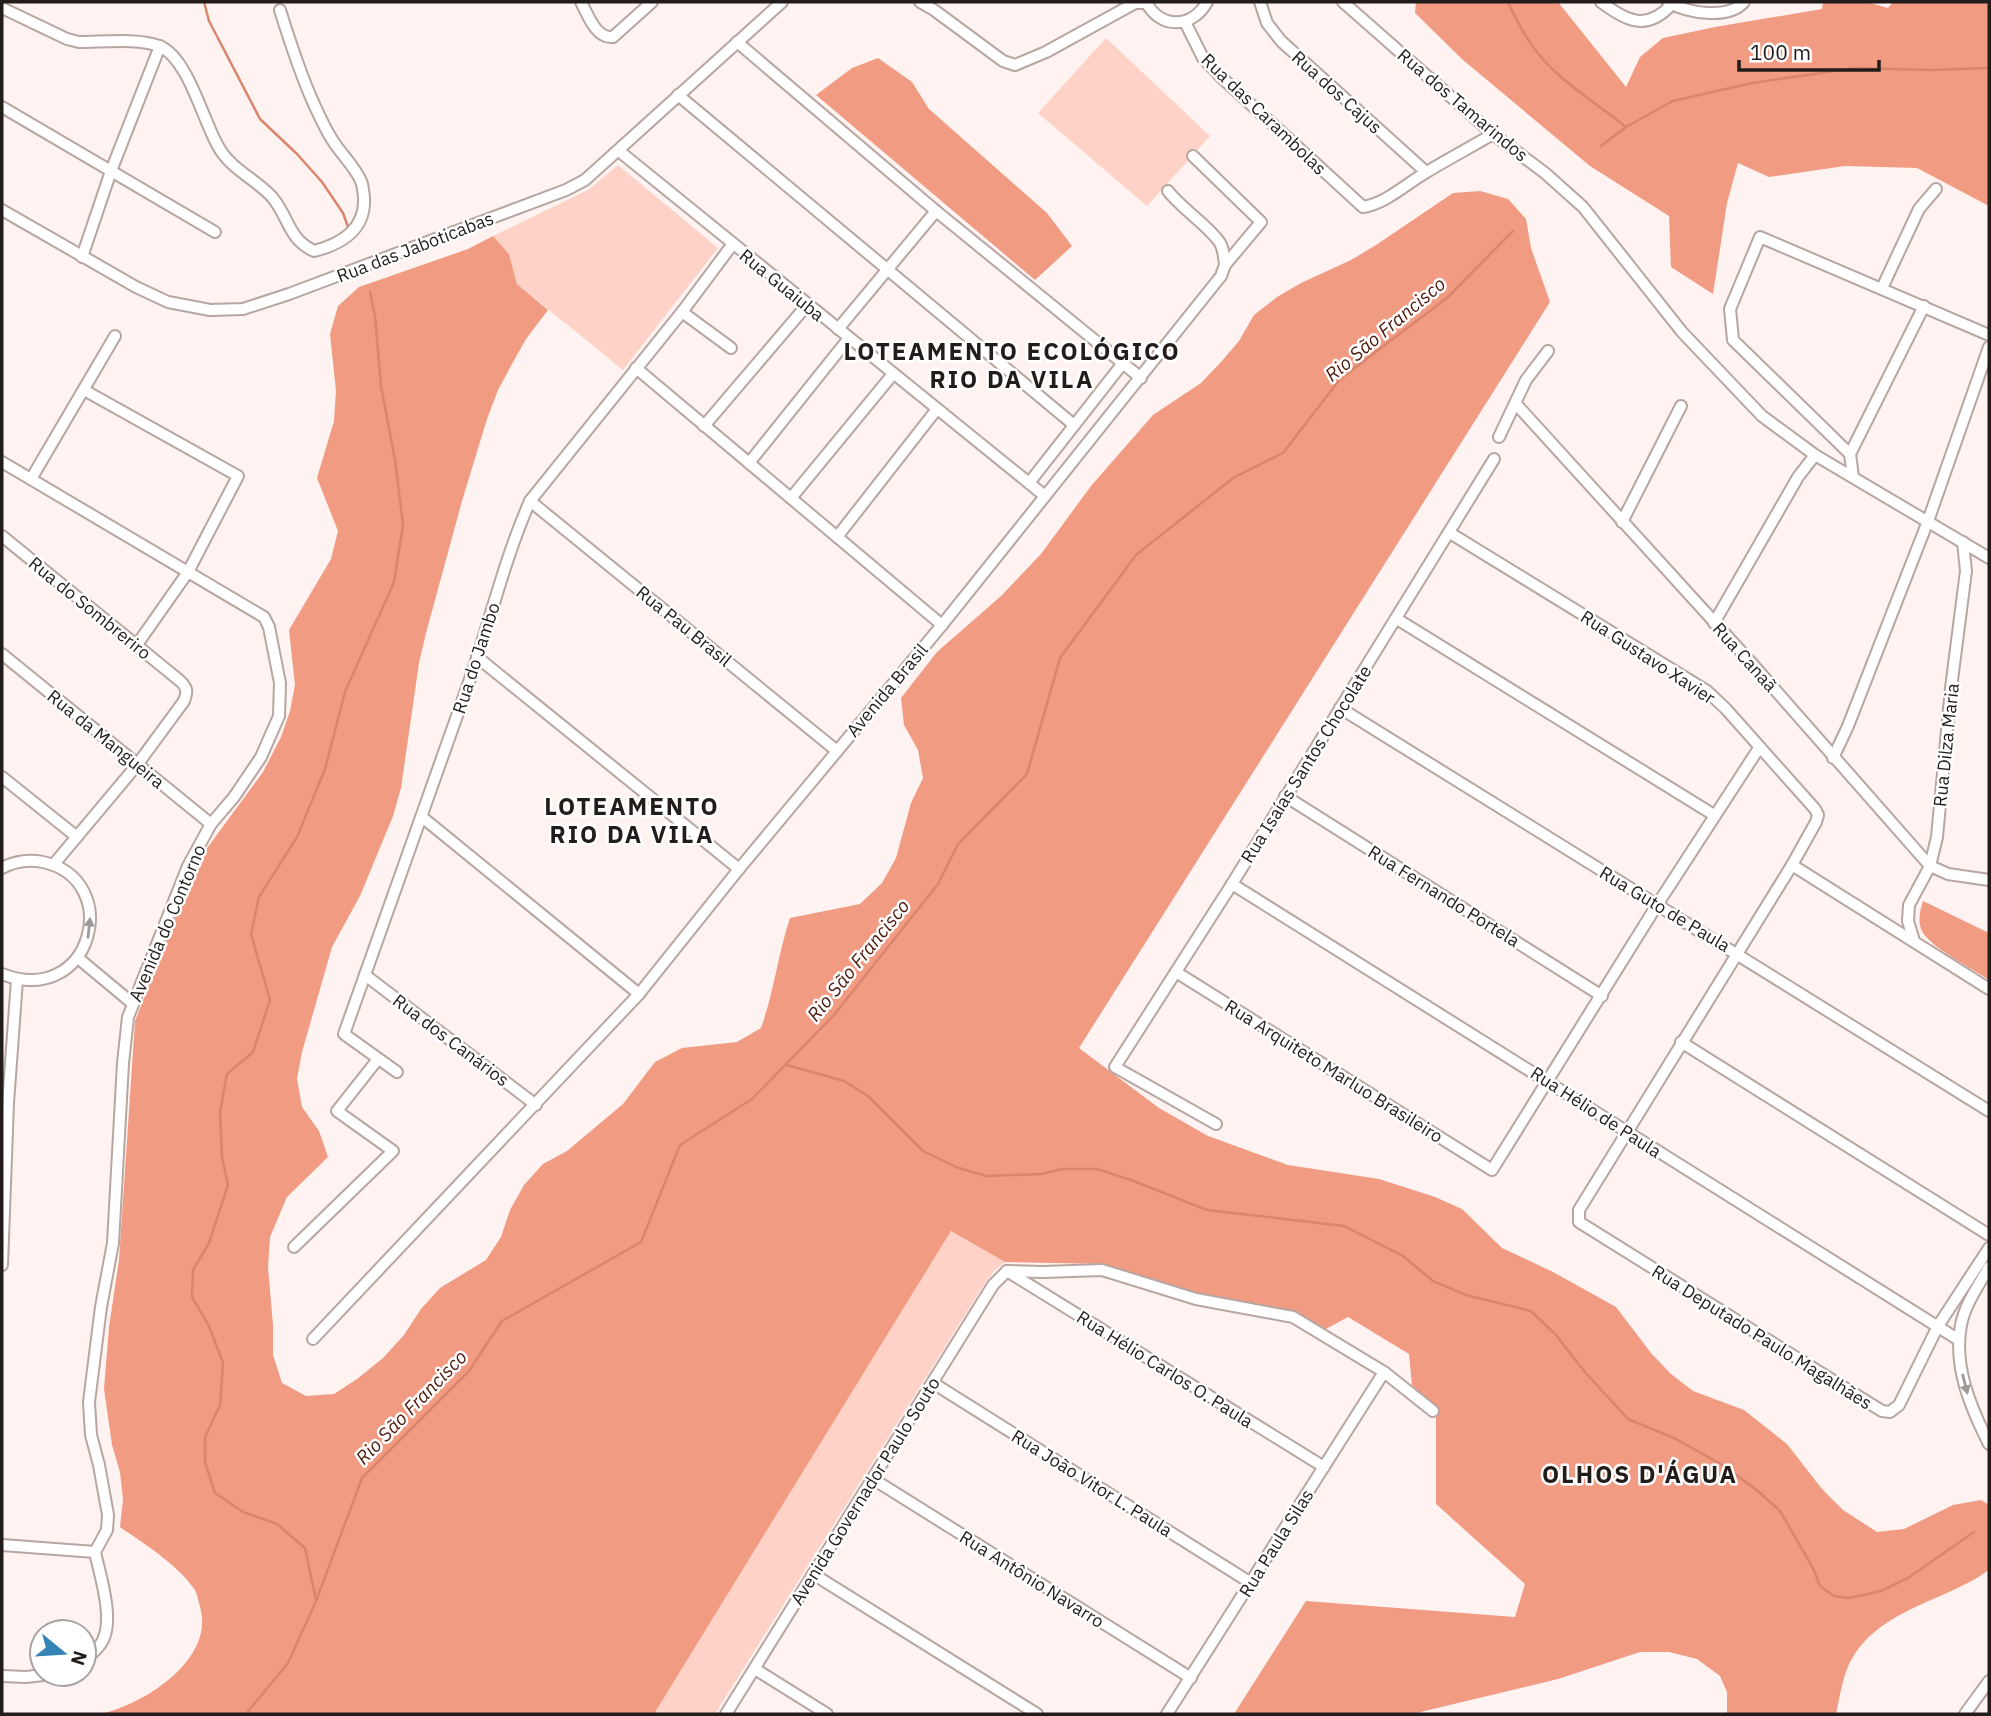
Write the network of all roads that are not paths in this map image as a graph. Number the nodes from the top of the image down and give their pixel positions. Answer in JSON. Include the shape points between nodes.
{"nodes":[{"id":1,"x":582,"y":2,"type":"edge"},
{"id":2,"x":652,"y":2,"type":"edge"},
{"id":3,"x":782,"y":2,"type":"edge"},
{"id":4,"x":920,"y":2,"type":"edge"},
{"id":5,"x":1140,"y":2,"type":"edge"},
{"id":6,"x":1207,"y":2,"type":"edge"},
{"id":7,"x":1260,"y":2,"type":"edge"},
{"id":8,"x":1343,"y":2,"type":"edge"},
{"id":9,"x":1601,"y":2,"type":"edge"},
{"id":10,"x":1744,"y":2,"type":"edge"},
{"id":11,"x":1670,"y":3,"type":"edge"},
{"id":12,"x":2,"y":8,"type":"edge"},
{"id":13,"x":280,"y":10,"type":"dead end"},
{"id":14,"x":1185,"y":22,"type":"junction"},
{"id":15,"x":737,"y":42,"type":"junction"},
{"id":16,"x":160,"y":46,"type":"junction"},
{"id":17,"x":678,"y":95,"type":"junction"},
{"id":18,"x":2,"y":107,"type":"edge"},
{"id":19,"x":1493,"y":134,"type":"junction"},
{"id":20,"x":618,"y":150,"type":"junction"},
{"id":21,"x":1193,"y":156,"type":"dead end"},
{"id":22,"x":111,"y":170,"type":"junction"},
{"id":23,"x":1426,"y":172,"type":"junction"},
{"id":24,"x":1936,"y":189,"type":"dead end"},
{"id":25,"x":1168,"y":191,"type":"dead end"},
{"id":26,"x":2,"y":210,"type":"edge"},
{"id":27,"x":936,"y":211,"type":"junction"},
{"id":28,"x":215,"y":232,"type":"dead end"},
{"id":29,"x":732,"y":244,"type":"junction"},
{"id":30,"x":82,"y":257,"type":"junction"},
{"id":31,"x":1225,"y":265,"type":"junction"},
{"id":32,"x":886,"y":270,"type":"junction"},
{"id":33,"x":1882,"y":288,"type":"junction"},
{"id":34,"x":807,"y":305,"type":"junction"},
{"id":35,"x":1924,"y":306,"type":"junction"},
{"id":36,"x":682,"y":312,"type":"junction"},
{"id":37,"x":838,"y":329,"type":"junction"},
{"id":38,"x":1989,"y":335,"type":"edge"},
{"id":39,"x":115,"y":336,"type":"dead end"},
{"id":40,"x":849,"y":338,"type":"junction"},
{"id":41,"x":1989,"y":347,"type":"edge"},
{"id":42,"x":731,"y":348,"type":"dead end"},
{"id":43,"x":1548,"y":351,"type":"dead end"},
{"id":44,"x":1123,"y":363,"type":"junction"},
{"id":45,"x":636,"y":368,"type":"junction"},
{"id":46,"x":893,"y":374,"type":"junction"},
{"id":47,"x":1141,"y":378,"type":"junction"},
{"id":48,"x":84,"y":390,"type":"junction"},
{"id":49,"x":1516,"y":404,"type":"junction"},
{"id":50,"x":1681,"y":406,"type":"dead end"},
{"id":51,"x":937,"y":409,"type":"junction"},
{"id":52,"x":1074,"y":425,"type":"junction"},
{"id":53,"x":704,"y":426,"type":"junction"},
{"id":54,"x":1499,"y":438,"type":"dead end"},
{"id":55,"x":1850,"y":454,"type":"junction"},
{"id":56,"x":1815,"y":455,"type":"junction"},
{"id":57,"x":1494,"y":460,"type":"dead end"},
{"id":58,"x":2,"y":462,"type":"edge"},
{"id":59,"x":748,"y":463,"type":"junction"},
{"id":60,"x":1853,"y":477,"type":"junction"},
{"id":61,"x":31,"y":479,"type":"junction"},
{"id":62,"x":1029,"y":483,"type":"junction"},
{"id":63,"x":1045,"y":496,"type":"junction"},
{"id":64,"x":791,"y":498,"type":"junction"},
{"id":65,"x":530,"y":501,"type":"junction"},
{"id":66,"x":1928,"y":521,"type":"junction"},
{"id":67,"x":1622,"y":522,"type":"junction"},
{"id":68,"x":1450,"y":533,"type":"junction"},
{"id":69,"x":2,"y":536,"type":"edge"},
{"id":70,"x":837,"y":537,"type":"junction"},
{"id":71,"x":1963,"y":542,"type":"junction"},
{"id":72,"x":1989,"y":558,"type":"edge"},
{"id":73,"x":188,"y":572,"type":"junction"},
{"id":74,"x":1397,"y":619,"type":"junction"},
{"id":75,"x":1714,"y":623,"type":"junction"},
{"id":76,"x":942,"y":625,"type":"junction"},
{"id":77,"x":136,"y":646,"type":"junction"},
{"id":78,"x":2,"y":654,"type":"edge"},
{"id":79,"x":477,"y":657,"type":"junction"},
{"id":80,"x":1340,"y":708,"type":"junction"},
{"id":81,"x":1759,"y":748,"type":"junction"},
{"id":82,"x":837,"y":751,"type":"junction"},
{"id":83,"x":1833,"y":758,"type":"junction"},
{"id":84,"x":137,"y":765,"type":"junction"},
{"id":85,"x":2,"y":777,"type":"edge"},
{"id":86,"x":1285,"y":796,"type":"junction"},
{"id":87,"x":1714,"y":816,"type":"junction"},
{"id":88,"x":422,"y":817,"type":"junction"},
{"id":89,"x":211,"y":824,"type":"junction"},
{"id":90,"x":77,"y":837,"type":"junction"},
{"id":91,"x":54,"y":864,"type":"junction"},
{"id":92,"x":1792,"y":865,"type":"junction"},
{"id":93,"x":1930,"y":866,"type":"junction"},
{"id":94,"x":2,"y":868,"type":"edge"},
{"id":95,"x":739,"y":869,"type":"junction"},
{"id":96,"x":1989,"y":880,"type":"edge"},
{"id":97,"x":1232,"y":884,"type":"junction"},
{"id":98,"x":1657,"y":905,"type":"junction"},
{"id":99,"x":1914,"y":941,"type":"junction"},
{"id":100,"x":1737,"y":953,"type":"junction"},
{"id":101,"x":78,"y":958,"type":"junction"},
{"id":102,"x":1176,"y":972,"type":"junction"},
{"id":103,"x":2,"y":974,"type":"edge"},
{"id":104,"x":365,"y":975,"type":"junction"},
{"id":105,"x":17,"y":980,"type":"junction"},
{"id":106,"x":1989,"y":989,"type":"edge"},
{"id":107,"x":639,"y":994,"type":"junction"},
{"id":108,"x":1602,"y":996,"type":"junction"},
{"id":109,"x":132,"y":1003,"type":"junction"},
{"id":110,"x":1681,"y":1042,"type":"junction"},
{"id":111,"x":379,"y":1059,"type":"junction"},
{"id":112,"x":397,"y":1072,"type":"dead end"},
{"id":113,"x":1548,"y":1081,"type":"junction"},
{"id":114,"x":5,"y":1101,"type":"edge"},
{"id":115,"x":536,"y":1105,"type":"junction"},
{"id":116,"x":1989,"y":1111,"type":"edge"},
{"id":117,"x":1216,"y":1124,"type":"dead end"},
{"id":118,"x":1625,"y":1132,"type":"junction"},
{"id":119,"x":1989,"y":1235,"type":"edge"},
{"id":120,"x":295,"y":1247,"type":"dead end"},
{"id":121,"x":1989,"y":1248,"type":"edge"},
{"id":122,"x":2,"y":1265,"type":"edge"},
{"id":123,"x":1989,"y":1267,"type":"edge"},
{"id":124,"x":1007,"y":1271,"type":"junction"},
{"id":125,"x":1989,"y":1289,"type":"edge"},
{"id":126,"x":1973,"y":1295,"type":"junction"},
{"id":127,"x":1938,"y":1326,"type":"junction"},
{"id":128,"x":313,"y":1339,"type":"dead end"},
{"id":129,"x":1959,"y":1340,"type":"junction"},
{"id":130,"x":1384,"y":1372,"type":"junction"},
{"id":131,"x":933,"y":1383,"type":"junction"},
{"id":132,"x":1433,"y":1411,"type":"dead end"},
{"id":133,"x":1989,"y":1444,"type":"edge"},
{"id":134,"x":1324,"y":1467,"type":"junction"},
{"id":135,"x":873,"y":1479,"type":"junction"},
{"id":136,"x":2,"y":1545,"type":"edge"},
{"id":137,"x":95,"y":1552,"type":"junction"},
{"id":138,"x":813,"y":1574,"type":"junction"},
{"id":139,"x":1251,"y":1583,"type":"junction"},
{"id":140,"x":98,"y":1647,"type":"edge"},
{"id":141,"x":755,"y":1668,"type":"junction"},
{"id":142,"x":2,"y":1676,"type":"edge"},
{"id":143,"x":28,"y":1677,"type":"edge"},
{"id":144,"x":1191,"y":1678,"type":"junction"},
{"id":145,"x":1989,"y":1681,"type":"edge"},
{"id":146,"x":726,"y":1714,"type":"edge"},
{"id":147,"x":827,"y":1714,"type":"edge"},
{"id":148,"x":1037,"y":1714,"type":"edge"},
{"id":149,"x":1167,"y":1714,"type":"edge"},
{"id":150,"x":1965,"y":1714,"type":"edge"}],
"edges":[{"from":1,"to":2,"type":"street","via":[[604,37],[613,37]]},
{"from":3,"to":15,"type":"street","name":"Rua das Jaboticabas"},
{"from":4,"to":5,"type":"street","via":[[1015,65]]},
{"from":5,"to":14,"type":"street","via":[[1160,19]]},
{"from":6,"to":14,"type":"street"},
{"from":7,"to":23,"type":"street","name":"Rua dos Cajus","via":[[1267,23],[1281,41]]},
{"from":8,"to":19,"type":"street","name":"Rua dos Tamarindos"},
{"from":9,"to":11,"type":"street","via":[[1620,16],[1648,21]]},
{"from":10,"to":11,"type":"street","via":[[1718,12]]},
{"from":12,"to":16,"type":"street","via":[[79,42]]},
{"from":13,"to":16,"type":"street","via":[[313,101],[333,142],[363,185],[360,222],[354,232],[329,247],[314,251],[303,246],[272,197],[226,159],[181,68]]},
{"from":14,"to":23,"type":"street","name":"Rua das Carambolas","via":[[1203,58],[1363,207],[1374,205]]},
{"from":15,"to":17,"type":"street","name":"Rua das Jaboticabas"},
{"from":15,"to":27,"type":"street"},
{"from":16,"to":22,"type":"street"},
{"from":17,"to":20,"type":"street","name":"Rua das Jaboticabas"},
{"from":17,"to":32,"type":"street"},
{"from":18,"to":22,"type":"street"},
{"from":19,"to":23,"type":"street"},
{"from":19,"to":56,"type":"street","name":"Rua dos Tamarindos","via":[[1583,207],[1722,376],[1762,416]]},
{"from":20,"to":29,"type":"street","name":"Rua Guaiuba"},
{"from":20,"to":30,"type":"street","name":"Rua das Jaboticabas","via":[[566,190],[243,309],[210,310],[168,302]]},
{"from":21,"to":31,"type":"street","name":"Avenida Brasil","via":[[1261,222]]},
{"from":22,"to":28,"type":"street"},
{"from":22,"to":30,"type":"street"},
{"from":24,"to":33,"type":"street","via":[[1919,209]]},
{"from":25,"to":31,"type":"street","via":[[1221,245]]},
{"from":26,"to":30,"type":"street","name":"Rua das Jaboticabas"},
{"from":27,"to":32,"type":"street"},
{"from":27,"to":44,"type":"street"},
{"from":29,"to":34,"type":"street","name":"Rua Guaiuba"},
{"from":29,"to":36,"type":"street","name":"Rua do Jambo"},
{"from":31,"to":47,"type":"street","name":"Avenida Brasil"},
{"from":32,"to":37,"type":"street"},
{"from":32,"to":52,"type":"street"},
{"from":33,"to":35,"type":"street"},
{"from":33,"to":55,"type":"street","via":[[1760,237],[1730,309],[1733,340]]},
{"from":34,"to":37,"type":"street","name":"Rua Guaiuba"},
{"from":34,"to":53,"type":"street"},
{"from":35,"to":38,"type":"street"},
{"from":35,"to":55,"type":"street"},
{"from":36,"to":42,"type":"street"},
{"from":36,"to":45,"type":"street","name":"Rua do Jambo"},
{"from":37,"to":40,"type":"street","name":"Rua Guaiuba"},
{"from":39,"to":48,"type":"street"},
{"from":40,"to":46,"type":"street","name":"Rua Guaiuba"},
{"from":40,"to":59,"type":"street"},
{"from":41,"to":66,"type":"street"},
{"from":43,"to":49,"type":"street","via":[[1526,380]]},
{"from":44,"to":47,"type":"street"},
{"from":44,"to":52,"type":"street"},
{"from":45,"to":53,"type":"street"},
{"from":45,"to":65,"type":"street","name":"Rua do Jambo"},
{"from":46,"to":51,"type":"street","name":"Rua Guaiuba"},
{"from":46,"to":64,"type":"street"},
{"from":47,"to":63,"type":"street","name":"Avenida Brasil"},
{"from":48,"to":61,"type":"street"},
{"from":48,"to":73,"type":"street","via":[[238,475]]},
{"from":49,"to":54,"type":"street"},
{"from":49,"to":67,"type":"street","name":"Rua Canaã"},
{"from":50,"to":67,"type":"street"},
{"from":51,"to":62,"type":"street","name":"Rua Guaiuba"},
{"from":51,"to":70,"type":"street"},
{"from":52,"to":62,"type":"street"},
{"from":53,"to":59,"type":"street"},
{"from":55,"to":60,"type":"street"},
{"from":56,"to":60,"type":"street","name":"Rua dos Tamarindos"},
{"from":56,"to":75,"type":"street"},
{"from":57,"to":68,"type":"street","name":"Rua Isaías Santos Chocolate"},
{"from":58,"to":61,"type":"street","name":"Avenida do Contorno"},
{"from":59,"to":64,"type":"street"},
{"from":60,"to":66,"type":"street","name":"Rua dos Tamarindos"},
{"from":61,"to":73,"type":"street","name":"Avenida do Contorno"},
{"from":62,"to":63,"type":"street","name":"Rua Guaiuba"},
{"from":63,"to":76,"type":"street","name":"Avenida Brasil"},
{"from":64,"to":70,"type":"street"},
{"from":65,"to":79,"type":"street","name":"Rua do Jambo"},
{"from":65,"to":82,"type":"street","name":"Rua Pau Brasil"},
{"from":66,"to":71,"type":"street","name":"Rua dos Tamarindos"},
{"from":66,"to":83,"type":"street"},
{"from":67,"to":75,"type":"street","name":"Rua Canaã"},
{"from":68,"to":74,"type":"street","name":"Rua Isaías Santos Chocolate"},
{"from":68,"to":81,"type":"street","name":"Rua Gustavo Xavier","via":[[1707,691]]},
{"from":69,"to":77,"type":"street","name":"Rua do Sombreriro"},
{"from":70,"to":76,"type":"street"},
{"from":71,"to":72,"type":"street","name":"Rua dos Tamarindos"},
{"from":71,"to":93,"type":"street","name":"Rua Dilza Maria","via":[[1966,571]]},
{"from":73,"to":77,"type":"street"},
{"from":73,"to":89,"type":"street","name":"Avenida do Contorno","via":[[264,617],[280,683],[279,716],[261,757]]},
{"from":74,"to":80,"type":"street","name":"Rua Isaías Santos Chocolate"},
{"from":74,"to":87,"type":"street"},
{"from":75,"to":83,"type":"street","name":"Rua Canaã"},
{"from":76,"to":82,"type":"street","name":"Avenida Brasil"},
{"from":77,"to":84,"type":"street","name":"Rua do Sombreriro","via":[[187,691]]},
{"from":78,"to":84,"type":"street","name":"Rua da Mangueira"},
{"from":79,"to":88,"type":"street","name":"Rua do Jambo"},
{"from":79,"to":95,"type":"street"},
{"from":80,"to":86,"type":"street","name":"Rua Isaías Santos Chocolate"},
{"from":80,"to":98,"type":"street","name":"Rua Guto de Paula"},
{"from":81,"to":87,"type":"street"},
{"from":81,"to":92,"type":"street","name":"Rua Gustavo Xavier","via":[[1818,815]]},
{"from":82,"to":95,"type":"street","name":"Avenida Brasil"},
{"from":83,"to":93,"type":"street","name":"Rua Canaã"},
{"from":84,"to":89,"type":"street","name":"Rua da Mangueira"},
{"from":84,"to":90,"type":"street"},
{"from":85,"to":90,"type":"street"},
{"from":86,"to":97,"type":"street","name":"Rua Isaías Santos Chocolate"},
{"from":86,"to":108,"type":"street","name":"Rua Fernando Portela"},
{"from":87,"to":98,"type":"street"},
{"from":88,"to":104,"type":"street","name":"Rua do Jambo"},
{"from":88,"to":107,"type":"street"},
{"from":89,"to":109,"type":"street","name":"Avenida do Contorno","via":[[188,866]]},
{"from":90,"to":91,"type":"street"},
{"from":91,"to":94,"type":"street","via":[[33,860]]},
{"from":101,"to":91,"type":"street","one_way":true,"via":[[91,923],[89,905],[81,888]]},
{"from":92,"to":99,"type":"street"},
{"from":92,"to":100,"type":"street"},
{"from":93,"to":96,"type":"street","via":[[1948,874]]},
{"from":93,"to":99,"type":"street","name":"Rua Dilza Maria","via":[[1909,905]]},
{"from":95,"to":107,"type":"street","name":"Avenida Brasil"},
{"from":97,"to":102,"type":"street","name":"Rua Isaías Santos Chocolate"},
{"from":97,"to":113,"type":"street","name":"Rua Hélio de Paula"},
{"from":98,"to":100,"type":"street","name":"Rua Guto de Paula"},
{"from":98,"to":108,"type":"street"},
{"from":99,"to":106,"type":"street"},
{"from":100,"to":110,"type":"street"},
{"from":100,"to":116,"type":"street","name":"Rua Guto de Paula"},
{"from":101,"to":105,"type":"street","via":[[51,978]]},
{"from":101,"to":109,"type":"street"},
{"from":102,"to":113,"type":"street","name":"Rua Arquiteto Marluo Brasileiro","via":[[1492,1170]]},
{"from":102,"to":117,"type":"street","name":"Rua Isaías Santos Chocolate","via":[[1115,1067]]},
{"from":103,"to":105,"type":"street"},
{"from":104,"to":111,"type":"street","name":"Rua do Jambo","via":[[344,1034]]},
{"from":104,"to":115,"type":"street","name":"Rua dos Canários"},
{"from":105,"to":114,"type":"street"},
{"from":107,"to":115,"type":"street","name":"Avenida Brasil"},
{"from":108,"to":113,"type":"street"},
{"from":109,"to":137,"type":"street","name":"Avenida do Contorno","via":[[125,1043],[113,1243],[89,1402],[108,1515],[107,1530]]},
{"from":110,"to":118,"type":"street"},
{"from":110,"to":119,"type":"street"},
{"from":111,"to":112,"type":"street"},
{"from":111,"to":120,"type":"street","via":[[337,1111],[393,1151]]},
{"from":113,"to":118,"type":"street","name":"Rua Hélio de Paula"},
{"from":114,"to":122,"type":"street"},
{"from":115,"to":128,"type":"street","name":"Avenida Brasil"},
{"from":118,"to":127,"type":"street","name":"Rua Hélio de Paula"},
{"from":118,"to":127,"type":"street","name":"Rua Deputado Paulo Magalhães","via":[[1579,1210],[1579,1222],[1882,1411],[1890,1412],[1899,1405]]},
{"from":121,"to":127,"type":"street","name":"Rua Deputado Paulo Magalhães"},
{"from":123,"to":126,"type":"street"},
{"from":124,"to":130,"type":"street","via":[[1102,1270],[1196,1299],[1280,1313],[1303,1322]]},
{"from":124,"to":131,"type":"street","name":"Avenida Governador Paulo Souto","via":[[993,1285]]},
{"from":124,"to":134,"type":"street","name":"Rua Hélio Carlos O. Paula"},
{"from":125,"to":126,"type":"street"},
{"from":126,"to":129,"type":"street"},
{"from":127,"to":129,"type":"street","name":"Rua Hélio de Paula"},
{"from":129,"to":133,"type":"street","one_way":true,"via":[[1970,1404]]},
{"from":130,"to":132,"type":"street"},
{"from":130,"to":134,"type":"street","name":"Rua Paula Silas"},
{"from":131,"to":135,"type":"street","name":"Avenida Governador Paulo Souto"},
{"from":131,"to":139,"type":"street","name":"Rua João Vitor L. Paula"},
{"from":134,"to":139,"type":"street","name":"Rua Paula Silas"},
{"from":135,"to":138,"type":"street","name":"Avenida Governador Paulo Souto"},
{"from":135,"to":144,"type":"street","name":"Rua Antônio Navarro"},
{"from":136,"to":137,"type":"street"},
{"from":137,"to":140,"type":"street","via":[[107,1614]]},
{"from":138,"to":141,"type":"street","name":"Avenida Governador Paulo Souto"},
{"from":138,"to":148,"type":"street"},
{"from":139,"to":144,"type":"street","name":"Rua Paula Silas"},
{"from":141,"to":146,"type":"street","name":"Avenida Governador Paulo Souto"},
{"from":141,"to":147,"type":"street"},
{"from":142,"to":143,"type":"street"},
{"from":144,"to":149,"type":"street","name":"Rua Paula Silas"},
{"from":145,"to":150,"type":"street"}]}
